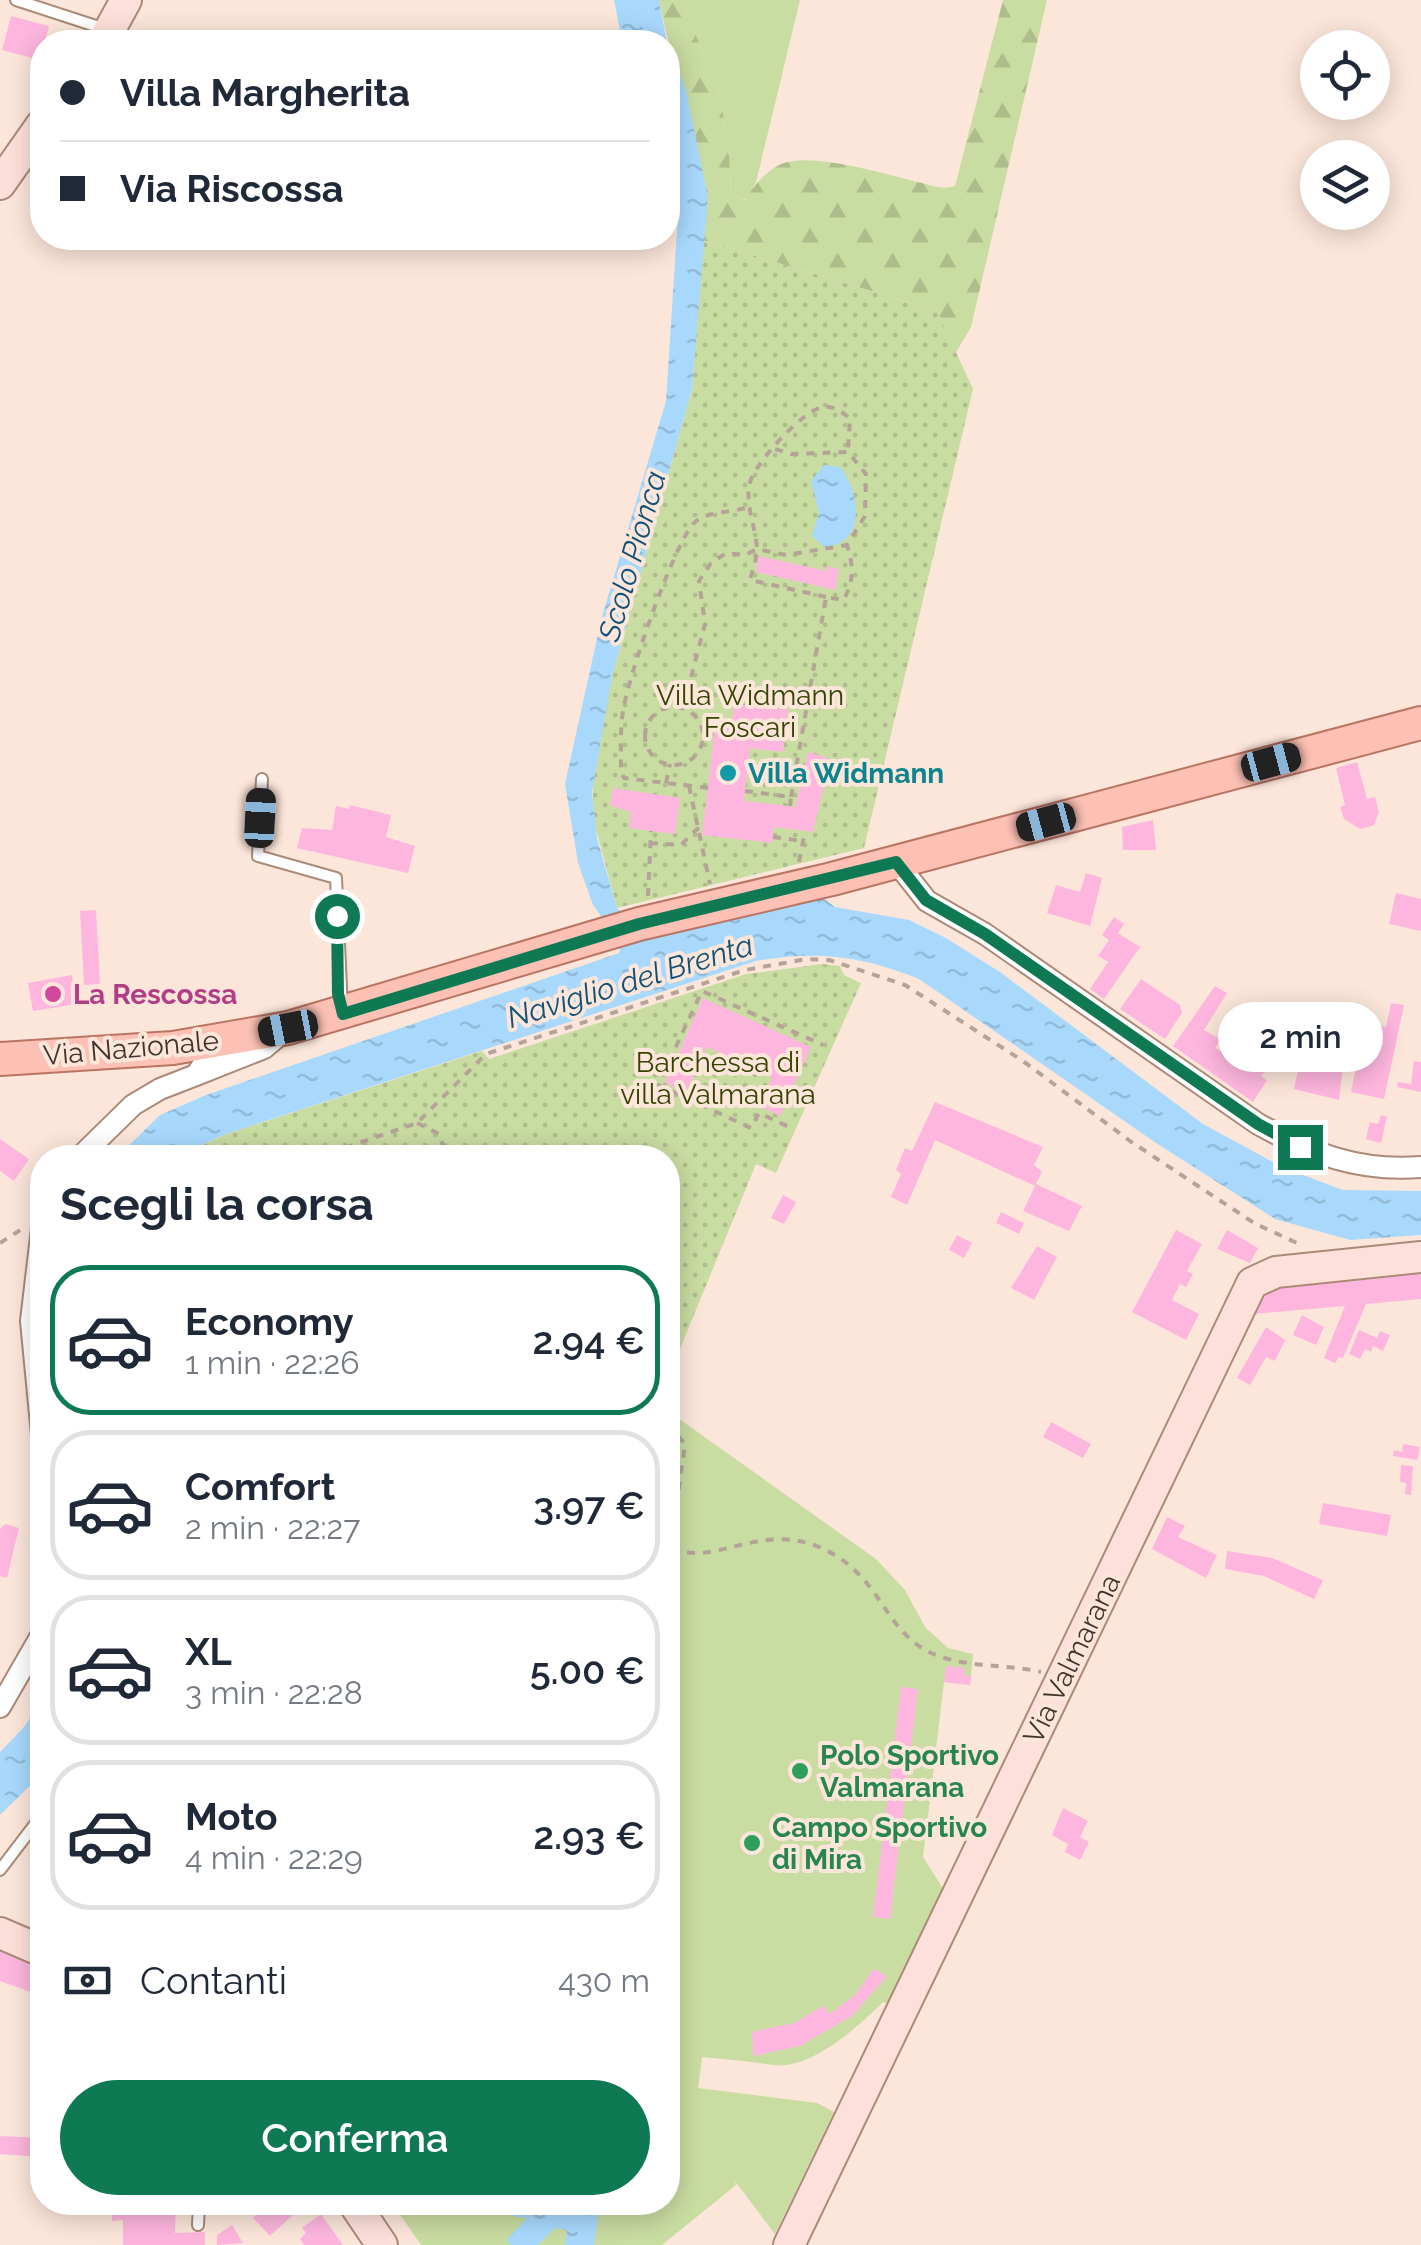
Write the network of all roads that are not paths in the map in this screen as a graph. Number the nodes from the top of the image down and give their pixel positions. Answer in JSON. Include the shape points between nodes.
{"nodes":[{"id":1,"x":16,"y":0,"type":"edge"},
{"id":2,"x":126,"y":0,"type":"edge"},
{"id":3,"x":89,"y":30,"type":"edge"},
{"id":4,"x":110,"y":30,"type":"edge"},
{"id":5,"x":30,"y":141,"type":"edge"},
{"id":6,"x":0,"y":184,"type":"edge"},
{"id":7,"x":1421,"y":722,"type":"edge"},
{"id":8,"x":262,"y":779,"type":"dead end"},
{"id":9,"x":896,"y":862,"type":"junction"},
{"id":10,"x":343,"y":1014,"type":"junction"},
{"id":11,"x":288,"y":1028,"type":"junction"},
{"id":12,"x":206,"y":1044,"type":"junction"},
{"id":13,"x":174,"y":1048,"type":"junction"},
{"id":14,"x":0,"y":1058,"type":"edge"},
{"id":15,"x":196,"y":1075,"type":"junction"},
{"id":16,"x":160,"y":1089,"type":"junction"},
{"id":17,"x":92,"y":1145,"type":"edge"},
{"id":18,"x":1421,"y":1167,"type":"edge"},
{"id":19,"x":1421,"y":1256,"type":"edge"},
{"id":20,"x":30,"y":1655,"type":"edge"},
{"id":21,"x":0,"y":1707,"type":"edge"},
{"id":22,"x":30,"y":1830,"type":"edge"},
{"id":23,"x":0,"y":1870,"type":"edge"},
{"id":24,"x":0,"y":1933,"type":"edge"},
{"id":25,"x":30,"y":1946,"type":"edge"},
{"id":26,"x":198,"y":2215,"type":"edge"},
{"id":27,"x":362,"y":2215,"type":"edge"},
{"id":28,"x":198,"y":2226,"type":"dead end"},
{"id":29,"x":382,"y":2245,"type":"edge"},
{"id":30,"x":789,"y":2245,"type":"edge"}],
"edges":[{"from":1,"to":3,"type":"lane"},
{"from":2,"to":4,"type":"street"},
{"from":5,"to":6,"type":"street"},
{"from":7,"to":9,"type":"main road","name":"Via Nazionale"},
{"from":8,"to":10,"type":"lane","via":[[258,856],[336,878]]},
{"from":9,"to":10,"type":"main road","name":"Via Nazionale","via":[[643,913],[603,934]]},
{"from":9,"to":18,"type":"street","via":[[926,900],[1258,1124],[1353,1166]]},
{"from":10,"to":11,"type":"main road","name":"Via Nazionale"},
{"from":11,"to":12,"type":"main road","name":"Via Nazionale"},
{"from":11,"to":15,"type":"street","via":[[264,1048]]},
{"from":12,"to":13,"type":"main road","name":"Via Nazionale"},
{"from":12,"to":15,"type":"street","via":[[208,1057]]},
{"from":13,"to":14,"type":"main road","name":"Via Nazionale"},
{"from":13,"to":16,"type":"street"},
{"from":15,"to":16,"type":"street"},
{"from":16,"to":17,"type":"street"},
{"from":19,"to":30,"type":"street","name":"Via Valmarana","via":[[1276,1272],[1252,1283]]},
{"from":20,"to":21,"type":"street"},
{"from":22,"to":23,"type":"lane"},
{"from":24,"to":25,"type":"street"},
{"from":26,"to":28,"type":"lane"},
{"from":27,"to":29,"type":"street"}]}
